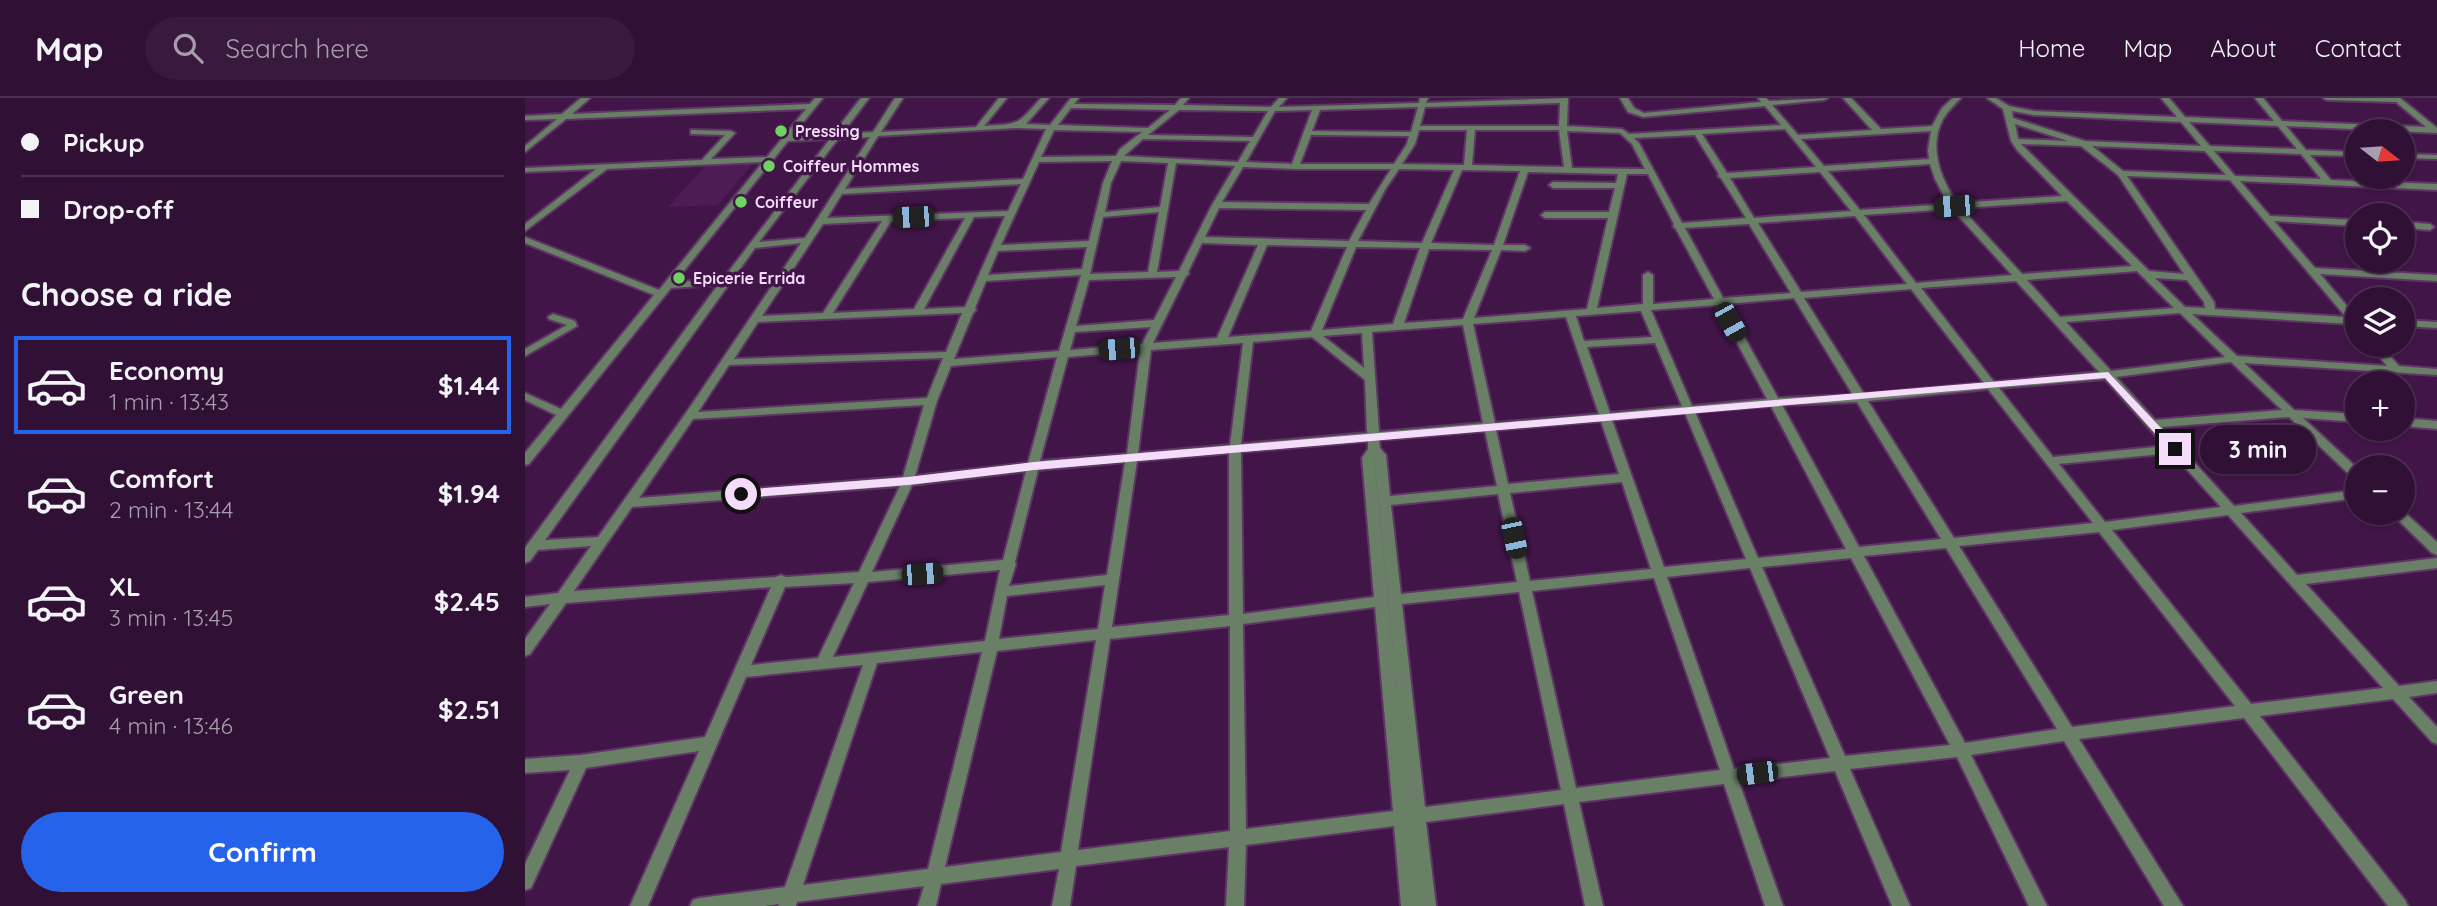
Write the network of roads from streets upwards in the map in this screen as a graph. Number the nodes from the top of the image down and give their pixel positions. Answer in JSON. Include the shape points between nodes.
{"nodes":[{"id":1,"x":586,"y":98,"type":"edge"},
{"id":2,"x":865,"y":98,"type":"edge"},
{"id":3,"x":899,"y":98,"type":"edge"},
{"id":4,"x":1003,"y":98,"type":"edge"},
{"id":5,"x":1045,"y":98,"type":"edge"},
{"id":6,"x":1185,"y":98,"type":"edge"},
{"id":7,"x":1222,"y":98,"type":"edge"},
{"id":8,"x":1283,"y":98,"type":"edge"},
{"id":9,"x":1624,"y":98,"type":"edge"},
{"id":10,"x":1824,"y":98,"type":"edge"},
{"id":11,"x":1847,"y":98,"type":"edge"},
{"id":12,"x":1957,"y":98,"type":"edge"},
{"id":13,"x":1991,"y":98,"type":"edge"},
{"id":14,"x":2165,"y":98,"type":"edge"},
{"id":15,"x":2259,"y":98,"type":"edge"},
{"id":16,"x":2327,"y":98,"type":"edge"},
{"id":17,"x":1564,"y":99,"type":"edge"},
{"id":18,"x":2397,"y":99,"type":"edge"},
{"id":19,"x":1423,"y":101,"type":"edge"},
{"id":20,"x":1764,"y":101,"type":"edge"},
{"id":21,"x":816,"y":102,"type":"edge"},
{"id":22,"x":1072,"y":102,"type":"edge"},
{"id":23,"x":1482,"y":103,"type":"junction"},
{"id":24,"x":1317,"y":107,"type":"junction"},
{"id":25,"x":2007,"y":108,"type":"junction"},
{"id":26,"x":1176,"y":109,"type":"junction"},
{"id":27,"x":1273,"y":109,"type":"junction"},
{"id":28,"x":1213,"y":110,"type":"junction"},
{"id":29,"x":565,"y":116,"type":"junction"},
{"id":30,"x":525,"y":118,"type":"edge"},
{"id":31,"x":2182,"y":119,"type":"junction"},
{"id":32,"x":2011,"y":120,"type":"junction"},
{"id":33,"x":2282,"y":125,"type":"junction"},
{"id":34,"x":1016,"y":127,"type":"junction"},
{"id":35,"x":1787,"y":127,"type":"junction"},
{"id":36,"x":1051,"y":128,"type":"junction"},
{"id":37,"x":1471,"y":128,"type":"junction"},
{"id":38,"x":1482,"y":128,"type":"junction"},
{"id":39,"x":1563,"y":128,"type":"junction"},
{"id":40,"x":1934,"y":128,"type":"junction"},
{"id":41,"x":978,"y":129,"type":"junction"},
{"id":42,"x":1414,"y":131,"type":"junction"},
{"id":43,"x":1878,"y":131,"type":"junction"},
{"id":44,"x":2436,"y":131,"type":"edge"},
{"id":45,"x":694,"y":132,"type":"dead end"},
{"id":46,"x":1697,"y":132,"type":"junction"},
{"id":47,"x":1143,"y":133,"type":"junction"},
{"id":48,"x":1308,"y":133,"type":"junction"},
{"id":49,"x":874,"y":134,"type":"junction"},
{"id":50,"x":837,"y":136,"type":"junction"},
{"id":51,"x":1629,"y":136,"type":"junction"},
{"id":52,"x":1797,"y":137,"type":"junction"},
{"id":53,"x":785,"y":139,"type":"junction"},
{"id":54,"x":1255,"y":139,"type":"junction"},
{"id":55,"x":2015,"y":141,"type":"junction"},
{"id":56,"x":2081,"y":142,"type":"junction"},
{"id":57,"x":2207,"y":149,"type":"junction"},
{"id":58,"x":525,"y":150,"type":"edge"},
{"id":59,"x":2302,"y":151,"type":"junction"},
{"id":60,"x":2345,"y":153,"type":"edge"},
{"id":61,"x":2415,"y":156,"type":"edge"},
{"id":62,"x":2437,"y":157,"type":"edge"},
{"id":63,"x":1118,"y":158,"type":"junction"},
{"id":64,"x":769,"y":159,"type":"junction"},
{"id":65,"x":706,"y":160,"type":"junction"},
{"id":66,"x":1037,"y":160,"type":"junction"},
{"id":67,"x":1933,"y":161,"type":"junction"},
{"id":68,"x":1172,"y":162,"type":"junction"},
{"id":69,"x":607,"y":165,"type":"junction"},
{"id":70,"x":1238,"y":166,"type":"junction"},
{"id":71,"x":1395,"y":166,"type":"junction"},
{"id":72,"x":1295,"y":167,"type":"junction"},
{"id":73,"x":1463,"y":168,"type":"junction"},
{"id":74,"x":1525,"y":169,"type":"junction"},
{"id":75,"x":1825,"y":169,"type":"junction"},
{"id":76,"x":525,"y":170,"type":"edge"},
{"id":77,"x":1568,"y":170,"type":"junction"},
{"id":78,"x":1623,"y":172,"type":"junction"},
{"id":79,"x":1650,"y":172,"type":"junction"},
{"id":80,"x":2120,"y":173,"type":"junction"},
{"id":81,"x":1722,"y":176,"type":"junction"},
{"id":82,"x":2232,"y":178,"type":"junction"},
{"id":83,"x":1027,"y":181,"type":"junction"},
{"id":84,"x":2328,"y":182,"type":"junction"},
{"id":85,"x":1553,"y":185,"type":"dead end"},
{"id":86,"x":1620,"y":186,"type":"junction"},
{"id":87,"x":2437,"y":187,"type":"edge"},
{"id":88,"x":838,"y":192,"type":"junction"},
{"id":89,"x":2070,"y":198,"type":"junction"},
{"id":90,"x":1216,"y":205,"type":"junction"},
{"id":91,"x":1954,"y":206,"type":"junction"},
{"id":92,"x":1371,"y":207,"type":"junction"},
{"id":93,"x":1163,"y":209,"type":"junction"},
{"id":94,"x":1012,"y":213,"type":"junction"},
{"id":95,"x":1859,"y":213,"type":"junction"},
{"id":96,"x":971,"y":215,"type":"junction"},
{"id":97,"x":1099,"y":215,"type":"junction"},
{"id":98,"x":1545,"y":215,"type":"dead end"},
{"id":99,"x":1613,"y":215,"type":"junction"},
{"id":100,"x":888,"y":218,"type":"junction"},
{"id":101,"x":2266,"y":218,"type":"junction"},
{"id":102,"x":1749,"y":220,"type":"junction"},
{"id":103,"x":820,"y":221,"type":"junction"},
{"id":104,"x":2345,"y":222,"type":"edge"},
{"id":105,"x":1677,"y":226,"type":"junction"},
{"id":106,"x":2415,"y":226,"type":"edge"},
{"id":107,"x":2430,"y":227,"type":"dead end"},
{"id":108,"x":525,"y":228,"type":"edge"},
{"id":109,"x":525,"y":240,"type":"edge"},
{"id":110,"x":808,"y":240,"type":"junction"},
{"id":111,"x":1200,"y":240,"type":"junction"},
{"id":112,"x":1264,"y":242,"type":"junction"},
{"id":113,"x":1353,"y":243,"type":"junction"},
{"id":114,"x":1093,"y":244,"type":"junction"},
{"id":115,"x":1426,"y":245,"type":"junction"},
{"id":116,"x":752,"y":246,"type":"junction"},
{"id":117,"x":1498,"y":247,"type":"junction"},
{"id":118,"x":995,"y":248,"type":"junction"},
{"id":119,"x":1525,"y":248,"type":"dead end"},
{"id":120,"x":2142,"y":271,"type":"junction"},
{"id":121,"x":2312,"y":271,"type":"junction"},
{"id":122,"x":1184,"y":274,"type":"junction"},
{"id":123,"x":1086,"y":275,"type":"junction"},
{"id":124,"x":1152,"y":275,"type":"junction"},
{"id":125,"x":1648,"y":275,"type":"dead end"},
{"id":126,"x":983,"y":278,"type":"junction"},
{"id":127,"x":2019,"y":278,"type":"junction"},
{"id":128,"x":2190,"y":278,"type":"junction"},
{"id":129,"x":2437,"y":278,"type":"edge"},
{"id":130,"x":727,"y":282,"type":"junction"},
{"id":131,"x":668,"y":285,"type":"junction"},
{"id":132,"x":1914,"y":287,"type":"junction"},
{"id":133,"x":661,"y":294,"type":"junction"},
{"id":134,"x":1796,"y":296,"type":"junction"},
{"id":135,"x":1719,"y":302,"type":"junction"},
{"id":136,"x":1647,"y":308,"type":"junction"},
{"id":137,"x":2345,"y":309,"type":"edge"},
{"id":138,"x":971,"y":310,"type":"junction"},
{"id":139,"x":2182,"y":310,"type":"junction"},
{"id":140,"x":918,"y":311,"type":"junction"},
{"id":141,"x":2210,"y":312,"type":"junction"},
{"id":142,"x":1591,"y":313,"type":"junction"},
{"id":143,"x":1570,"y":314,"type":"junction"},
{"id":144,"x":826,"y":316,"type":"junction"},
{"id":145,"x":553,"y":317,"type":"dead end"},
{"id":146,"x":755,"y":319,"type":"junction"},
{"id":147,"x":2057,"y":320,"type":"junction"},
{"id":148,"x":2345,"y":321,"type":"edge"},
{"id":149,"x":1467,"y":322,"type":"junction"},
{"id":150,"x":1158,"y":323,"type":"junction"},
{"id":151,"x":2415,"y":324,"type":"edge"},
{"id":152,"x":2437,"y":325,"type":"edge"},
{"id":153,"x":1070,"y":328,"type":"junction"},
{"id":154,"x":1397,"y":328,"type":"junction"},
{"id":155,"x":1367,"y":330,"type":"junction"},
{"id":156,"x":1315,"y":334,"type":"junction"},
{"id":157,"x":1248,"y":340,"type":"junction"},
{"id":158,"x":1660,"y":340,"type":"junction"},
{"id":159,"x":1221,"y":342,"type":"junction"},
{"id":160,"x":1580,"y":344,"type":"junction"},
{"id":161,"x":1146,"y":347,"type":"junction"},
{"id":162,"x":525,"y":353,"type":"edge"},
{"id":163,"x":1063,"y":354,"type":"junction"},
{"id":164,"x":2385,"y":357,"type":"edge"},
{"id":165,"x":947,"y":359,"type":"junction"},
{"id":166,"x":2233,"y":359,"type":"junction"},
{"id":167,"x":726,"y":362,"type":"junction"},
{"id":168,"x":2395,"y":368,"type":"junction"},
{"id":169,"x":2437,"y":372,"type":"edge"},
{"id":170,"x":2108,"y":375,"type":"junction"},
{"id":171,"x":1370,"y":379,"type":"junction"},
{"id":172,"x":1990,"y":385,"type":"junction"},
{"id":173,"x":525,"y":396,"type":"edge"},
{"id":174,"x":1859,"y":398,"type":"junction"},
{"id":175,"x":930,"y":401,"type":"junction"},
{"id":176,"x":1775,"y":402,"type":"junction"},
{"id":177,"x":1691,"y":411,"type":"junction"},
{"id":178,"x":2291,"y":413,"type":"junction"},
{"id":179,"x":562,"y":414,"type":"junction"},
{"id":180,"x":690,"y":416,"type":"junction"},
{"id":181,"x":2345,"y":417,"type":"edge"},
{"id":182,"x":1606,"y":418,"type":"junction"},
{"id":183,"x":2415,"y":423,"type":"edge"},
{"id":184,"x":2152,"y":424,"type":"junction"},
{"id":185,"x":2437,"y":425,"type":"edge"},
{"id":186,"x":1489,"y":427,"type":"junction"},
{"id":187,"x":1374,"y":443,"type":"junction"},
{"id":188,"x":2175,"y":449,"type":"junction"},
{"id":189,"x":1235,"y":450,"type":"junction"},
{"id":190,"x":1132,"y":458,"type":"junction"},
{"id":191,"x":525,"y":461,"type":"edge"},
{"id":192,"x":2051,"y":461,"type":"junction"},
{"id":193,"x":2345,"y":464,"type":"edge"},
{"id":194,"x":1034,"y":466,"type":"junction"},
{"id":195,"x":1626,"y":477,"type":"junction"},
{"id":196,"x":908,"y":481,"type":"junction"},
{"id":197,"x":1503,"y":489,"type":"junction"},
{"id":198,"x":2345,"y":496,"type":"edge"},
{"id":199,"x":1385,"y":501,"type":"junction"},
{"id":200,"x":629,"y":503,"type":"junction"},
{"id":201,"x":2230,"y":510,"type":"junction"},
{"id":202,"x":2410,"y":525,"type":"edge"},
{"id":203,"x":2102,"y":527,"type":"junction"},
{"id":204,"x":603,"y":541,"type":"junction"},
{"id":205,"x":1949,"y":543,"type":"junction"},
{"id":206,"x":535,"y":545,"type":"junction"},
{"id":207,"x":2437,"y":550,"type":"edge"},
{"id":208,"x":1853,"y":551,"type":"junction"},
{"id":209,"x":525,"y":558,"type":"edge"},
{"id":210,"x":1754,"y":563,"type":"junction"},
{"id":211,"x":2437,"y":563,"type":"edge"},
{"id":212,"x":1010,"y":564,"type":"junction"},
{"id":213,"x":1660,"y":573,"type":"junction"},
{"id":214,"x":865,"y":575,"type":"junction"},
{"id":215,"x":1113,"y":579,"type":"junction"},
{"id":216,"x":781,"y":580,"type":"junction"},
{"id":217,"x":2294,"y":580,"type":"junction"},
{"id":218,"x":1524,"y":587,"type":"junction"},
{"id":219,"x":1001,"y":592,"type":"junction"},
{"id":220,"x":561,"y":597,"type":"junction"},
{"id":221,"x":1388,"y":600,"type":"junction"},
{"id":222,"x":525,"y":602,"type":"edge"},
{"id":223,"x":1235,"y":620,"type":"junction"},
{"id":224,"x":1105,"y":633,"type":"junction"},
{"id":225,"x":992,"y":645,"type":"junction"},
{"id":226,"x":525,"y":650,"type":"edge"},
{"id":227,"x":872,"y":658,"type":"junction"},
{"id":228,"x":823,"y":663,"type":"junction"},
{"id":229,"x":741,"y":672,"type":"junction"},
{"id":230,"x":2437,"y":687,"type":"edge"},
{"id":231,"x":2396,"y":692,"type":"junction"},
{"id":232,"x":2249,"y":712,"type":"junction"},
{"id":233,"x":2067,"y":734,"type":"junction"},
{"id":234,"x":2437,"y":737,"type":"edge"},
{"id":235,"x":710,"y":743,"type":"junction"},
{"id":236,"x":1961,"y":750,"type":"junction"},
{"id":237,"x":581,"y":762,"type":"junction"},
{"id":238,"x":1838,"y":763,"type":"junction"},
{"id":239,"x":525,"y":766,"type":"edge"},
{"id":240,"x":1730,"y":776,"type":"junction"},
{"id":241,"x":1570,"y":796,"type":"junction"},
{"id":242,"x":1409,"y":816,"type":"junction"},
{"id":243,"x":1238,"y":838,"type":"junction"},
{"id":244,"x":1067,"y":859,"type":"junction"},
{"id":245,"x":934,"y":876,"type":"junction"},
{"id":246,"x":525,"y":882,"type":"edge"},
{"id":247,"x":789,"y":900,"type":"edge"},
{"id":248,"x":639,"y":906,"type":"edge"},
{"id":249,"x":699,"y":906,"type":"edge"},
{"id":250,"x":927,"y":906,"type":"edge"},
{"id":251,"x":1061,"y":906,"type":"edge"},
{"id":252,"x":1235,"y":906,"type":"edge"},
{"id":253,"x":1410,"y":906,"type":"edge"},
{"id":254,"x":1427,"y":906,"type":"edge"},
{"id":255,"x":1594,"y":906,"type":"edge"},
{"id":256,"x":1775,"y":906,"type":"edge"},
{"id":257,"x":1901,"y":906,"type":"edge"},
{"id":258,"x":2038,"y":906,"type":"edge"},
{"id":259,"x":2174,"y":906,"type":"edge"},
{"id":260,"x":2399,"y":906,"type":"edge"}],
"edges":[{"from":1,"to":29,"type":"street"},
{"from":2,"to":50,"type":"street"},
{"from":3,"to":49,"type":"street"},
{"from":4,"to":41,"type":"street"},
{"from":5,"to":34,"type":"street"},
{"from":6,"to":26,"type":"street"},
{"from":7,"to":28,"type":"street"},
{"from":8,"to":27,"type":"street"},
{"from":9,"to":20,"type":"street","via":[[1631,110],[1643,115]]},
{"from":10,"to":20,"type":"street"},
{"from":11,"to":43,"type":"street"},
{"from":12,"to":40,"type":"street"},
{"from":13,"to":25,"type":"street"},
{"from":14,"to":31,"type":"street"},
{"from":15,"to":33,"type":"street"},
{"from":16,"to":18,"type":"street"},
{"from":17,"to":23,"type":"street"},
{"from":17,"to":39,"type":"street"},
{"from":18,"to":44,"type":"street"},
{"from":19,"to":23,"type":"street"},
{"from":19,"to":24,"type":"street"},
{"from":19,"to":42,"type":"street"},
{"from":20,"to":35,"type":"street"},
{"from":21,"to":29,"type":"street"},
{"from":21,"to":53,"type":"street"},
{"from":22,"to":26,"type":"street"},
{"from":22,"to":36,"type":"street"},
{"from":23,"to":38,"type":"street"},
{"from":24,"to":27,"type":"street"},
{"from":24,"to":48,"type":"street"},
{"from":25,"to":31,"type":"street"},
{"from":25,"to":32,"type":"street"},
{"from":26,"to":28,"type":"street"},
{"from":26,"to":47,"type":"street"},
{"from":27,"to":28,"type":"street"},
{"from":27,"to":54,"type":"street"},
{"from":29,"to":30,"type":"street"},
{"from":29,"to":58,"type":"street"},
{"from":31,"to":33,"type":"street"},
{"from":31,"to":57,"type":"street"},
{"from":32,"to":55,"type":"street"},
{"from":32,"to":56,"type":"street"},
{"from":33,"to":44,"type":"street"},
{"from":33,"to":59,"type":"street"},
{"from":34,"to":36,"type":"street"},
{"from":34,"to":41,"type":"street"},
{"from":35,"to":46,"type":"street"},
{"from":35,"to":52,"type":"street"},
{"from":36,"to":47,"type":"street"},
{"from":36,"to":66,"type":"street"},
{"from":37,"to":38,"type":"street"},
{"from":37,"to":42,"type":"street"},
{"from":37,"to":73,"type":"street"},
{"from":38,"to":39,"type":"street"},
{"from":39,"to":51,"type":"street","via":[[1616,130]]},
{"from":39,"to":77,"type":"street"},
{"from":40,"to":43,"type":"street"},
{"from":40,"to":67,"type":"street"},
{"from":41,"to":49,"type":"street"},
{"from":42,"to":48,"type":"street"},
{"from":42,"to":71,"type":"street","via":[[1411,144]]},
{"from":43,"to":52,"type":"street"},
{"from":45,"to":65,"type":"street","via":[[731,133]]},
{"from":46,"to":51,"type":"street"},
{"from":46,"to":81,"type":"street"},
{"from":47,"to":54,"type":"street"},
{"from":47,"to":63,"type":"street"},
{"from":48,"to":72,"type":"street"},
{"from":49,"to":50,"type":"street"},
{"from":49,"to":88,"type":"street"},
{"from":50,"to":53,"type":"street"},
{"from":50,"to":116,"type":"street"},
{"from":51,"to":79,"type":"street"},
{"from":52,"to":75,"type":"street"},
{"from":53,"to":64,"type":"street"},
{"from":54,"to":70,"type":"street"},
{"from":55,"to":56,"type":"street"},
{"from":55,"to":89,"type":"street"},
{"from":56,"to":57,"type":"street"},
{"from":56,"to":80,"type":"street"},
{"from":57,"to":59,"type":"street"},
{"from":57,"to":82,"type":"street"},
{"from":59,"to":60,"type":"street"},
{"from":59,"to":84,"type":"street"},
{"from":61,"to":62,"type":"street"},
{"from":63,"to":66,"type":"street"},
{"from":63,"to":68,"type":"street"},
{"from":63,"to":97,"type":"street"},
{"from":64,"to":65,"type":"street"},
{"from":64,"to":131,"type":"street"},
{"from":65,"to":69,"type":"street"},
{"from":66,"to":83,"type":"street"},
{"from":67,"to":75,"type":"street"},
{"from":67,"to":91,"type":"street"},
{"from":68,"to":70,"type":"street"},
{"from":68,"to":93,"type":"street"},
{"from":69,"to":76,"type":"street"},
{"from":69,"to":108,"type":"street"},
{"from":70,"to":72,"type":"street"},
{"from":70,"to":90,"type":"street"},
{"from":71,"to":72,"type":"street"},
{"from":71,"to":73,"type":"street"},
{"from":71,"to":92,"type":"street"},
{"from":73,"to":74,"type":"street"},
{"from":73,"to":115,"type":"street"},
{"from":74,"to":77,"type":"street"},
{"from":74,"to":117,"type":"street"},
{"from":75,"to":81,"type":"street"},
{"from":75,"to":95,"type":"street"},
{"from":77,"to":78,"type":"street"},
{"from":78,"to":79,"type":"street"},
{"from":78,"to":86,"type":"street"},
{"from":79,"to":105,"type":"street"},
{"from":80,"to":82,"type":"street"},
{"from":80,"to":128,"type":"street"},
{"from":81,"to":102,"type":"street"},
{"from":82,"to":84,"type":"street"},
{"from":82,"to":101,"type":"street"},
{"from":83,"to":88,"type":"street"},
{"from":83,"to":94,"type":"street"},
{"from":84,"to":87,"type":"street"},
{"from":85,"to":86,"type":"street"},
{"from":86,"to":99,"type":"street"},
{"from":88,"to":103,"type":"street"},
{"from":89,"to":91,"type":"street"},
{"from":89,"to":120,"type":"street"},
{"from":90,"to":92,"type":"street"},
{"from":90,"to":111,"type":"street"},
{"from":91,"to":95,"type":"street"},
{"from":91,"to":127,"type":"street"},
{"from":92,"to":113,"type":"street"},
{"from":93,"to":97,"type":"street"},
{"from":93,"to":124,"type":"street"},
{"from":94,"to":96,"type":"street"},
{"from":94,"to":118,"type":"street"},
{"from":95,"to":102,"type":"street"},
{"from":95,"to":132,"type":"street"},
{"from":96,"to":100,"type":"street"},
{"from":96,"to":140,"type":"street"},
{"from":97,"to":114,"type":"street"},
{"from":98,"to":99,"type":"street"},
{"from":99,"to":142,"type":"street"},
{"from":100,"to":103,"type":"street"},
{"from":100,"to":144,"type":"street"},
{"from":101,"to":104,"type":"street"},
{"from":101,"to":121,"type":"street"},
{"from":102,"to":105,"type":"street"},
{"from":102,"to":134,"type":"street"},
{"from":103,"to":110,"type":"street"},
{"from":105,"to":135,"type":"street"},
{"from":106,"to":107,"type":"street"},
{"from":109,"to":133,"type":"street"},
{"from":110,"to":116,"type":"street"},
{"from":110,"to":146,"type":"street"},
{"from":111,"to":112,"type":"street"},
{"from":111,"to":122,"type":"street"},
{"from":112,"to":113,"type":"street"},
{"from":112,"to":159,"type":"street"},
{"from":113,"to":115,"type":"street"},
{"from":113,"to":156,"type":"street"},
{"from":114,"to":118,"type":"street"},
{"from":114,"to":123,"type":"street"},
{"from":115,"to":117,"type":"street"},
{"from":115,"to":154,"type":"street"},
{"from":116,"to":130,"type":"street"},
{"from":117,"to":119,"type":"street"},
{"from":117,"to":149,"type":"street"},
{"from":118,"to":126,"type":"street"},
{"from":120,"to":127,"type":"street"},
{"from":120,"to":128,"type":"street"},
{"from":120,"to":139,"type":"street"},
{"from":121,"to":129,"type":"street"},
{"from":121,"to":137,"type":"street"},
{"from":122,"to":124,"type":"street"},
{"from":122,"to":150,"type":"street"},
{"from":123,"to":124,"type":"street"},
{"from":123,"to":126,"type":"street"},
{"from":123,"to":153,"type":"street"},
{"from":125,"to":136,"type":"street"},
{"from":126,"to":138,"type":"street"},
{"from":127,"to":132,"type":"street"},
{"from":127,"to":147,"type":"street"},
{"from":128,"to":141,"type":"street","via":[[2209,302]]},
{"from":130,"to":131,"type":"street"},
{"from":130,"to":206,"type":"street"},
{"from":131,"to":133,"type":"street"},
{"from":132,"to":134,"type":"street"},
{"from":132,"to":172,"type":"street"},
{"from":133,"to":179,"type":"street"},
{"from":134,"to":135,"type":"street"},
{"from":134,"to":174,"type":"street"},
{"from":135,"to":136,"type":"street"},
{"from":135,"to":176,"type":"street"},
{"from":136,"to":142,"type":"street"},
{"from":136,"to":158,"type":"street"},
{"from":138,"to":140,"type":"street"},
{"from":138,"to":165,"type":"street"},
{"from":139,"to":141,"type":"street"},
{"from":139,"to":147,"type":"street"},
{"from":139,"to":166,"type":"street"},
{"from":140,"to":144,"type":"street"},
{"from":141,"to":148,"type":"street"},
{"from":142,"to":143,"type":"street"},
{"from":143,"to":149,"type":"street"},
{"from":143,"to":160,"type":"street"},
{"from":144,"to":146,"type":"street"},
{"from":145,"to":162,"type":"street","via":[[573,325]]},
{"from":146,"to":167,"type":"street"},
{"from":147,"to":170,"type":"street"},
{"from":149,"to":154,"type":"street"},
{"from":149,"to":186,"type":"street"},
{"from":150,"to":153,"type":"street"},
{"from":150,"to":161,"type":"street"},
{"from":151,"to":152,"type":"street"},
{"from":153,"to":163,"type":"street"},
{"from":154,"to":155,"type":"street"},
{"from":155,"to":156,"type":"street"},
{"from":155,"to":171,"type":"street"},
{"from":156,"to":157,"type":"street"},
{"from":156,"to":171,"type":"street"},
{"from":157,"to":159,"type":"street"},
{"from":157,"to":189,"type":"street"},
{"from":158,"to":160,"type":"street"},
{"from":158,"to":177,"type":"street"},
{"from":159,"to":161,"type":"street"},
{"from":160,"to":182,"type":"street"},
{"from":161,"to":163,"type":"street"},
{"from":161,"to":190,"type":"street"},
{"from":163,"to":165,"type":"street"},
{"from":163,"to":194,"type":"street"},
{"from":164,"to":168,"type":"street"},
{"from":165,"to":167,"type":"street"},
{"from":165,"to":175,"type":"street"},
{"from":166,"to":168,"type":"street"},
{"from":166,"to":170,"type":"street"},
{"from":166,"to":178,"type":"street"},
{"from":167,"to":180,"type":"street"},
{"from":168,"to":169,"type":"street"},
{"from":170,"to":172,"type":"street"},
{"from":170,"to":184,"type":"street"},
{"from":171,"to":187,"type":"street"},
{"from":172,"to":174,"type":"street"},
{"from":172,"to":192,"type":"street"},
{"from":173,"to":179,"type":"street"},
{"from":174,"to":176,"type":"street"},
{"from":174,"to":205,"type":"street"},
{"from":175,"to":180,"type":"street"},
{"from":175,"to":196,"type":"street"},
{"from":176,"to":177,"type":"street"},
{"from":176,"to":208,"type":"street"},
{"from":177,"to":182,"type":"street"},
{"from":177,"to":210,"type":"street"},
{"from":178,"to":181,"type":"street"},
{"from":178,"to":184,"type":"street"},
{"from":178,"to":193,"type":"street"},
{"from":179,"to":191,"type":"street"},
{"from":180,"to":200,"type":"street"},
{"from":182,"to":186,"type":"street"},
{"from":182,"to":195,"type":"street"},
{"from":183,"to":185,"type":"street"},
{"from":184,"to":188,"type":"street"},
{"from":186,"to":187,"type":"street"},
{"from":186,"to":197,"type":"street"},
{"from":187,"to":189,"type":"street"},
{"from":187,"to":199,"type":"street","via":[[1380,455]]},
{"from":187,"to":221,"type":"street","via":[[1368,458]]},
{"from":188,"to":192,"type":"street"},
{"from":188,"to":201,"type":"street"},
{"from":189,"to":190,"type":"street"},
{"from":189,"to":223,"type":"street"},
{"from":190,"to":194,"type":"street"},
{"from":190,"to":215,"type":"street"},
{"from":192,"to":203,"type":"street"},
{"from":194,"to":196,"type":"street"},
{"from":194,"to":212,"type":"street"},
{"from":195,"to":197,"type":"street"},
{"from":195,"to":213,"type":"street"},
{"from":196,"to":200,"type":"street"},
{"from":196,"to":214,"type":"street"},
{"from":197,"to":199,"type":"street"},
{"from":197,"to":218,"type":"street"},
{"from":198,"to":201,"type":"street"},
{"from":199,"to":221,"type":"street"},
{"from":200,"to":204,"type":"street"},
{"from":201,"to":203,"type":"street"},
{"from":201,"to":217,"type":"street"},
{"from":202,"to":207,"type":"street"},
{"from":203,"to":205,"type":"street"},
{"from":203,"to":232,"type":"street"},
{"from":204,"to":206,"type":"street"},
{"from":204,"to":220,"type":"street"},
{"from":205,"to":208,"type":"street"},
{"from":205,"to":233,"type":"street"},
{"from":206,"to":209,"type":"street"},
{"from":208,"to":210,"type":"street"},
{"from":208,"to":236,"type":"street"},
{"from":210,"to":213,"type":"street"},
{"from":210,"to":238,"type":"street"},
{"from":211,"to":217,"type":"street"},
{"from":212,"to":214,"type":"street","via":[[944,573]]},
{"from":212,"to":219,"type":"street"},
{"from":213,"to":218,"type":"street"},
{"from":213,"to":240,"type":"street"},
{"from":214,"to":216,"type":"street"},
{"from":214,"to":228,"type":"street"},
{"from":215,"to":219,"type":"street"},
{"from":215,"to":224,"type":"street"},
{"from":216,"to":220,"type":"street"},
{"from":216,"to":229,"type":"street"},
{"from":217,"to":231,"type":"street"},
{"from":218,"to":221,"type":"street"},
{"from":218,"to":241,"type":"street"},
{"from":219,"to":225,"type":"street"},
{"from":220,"to":222,"type":"street"},
{"from":220,"to":226,"type":"street"},
{"from":221,"to":223,"type":"street"},
{"from":221,"to":242,"type":"street"},
{"from":223,"to":224,"type":"street"},
{"from":223,"to":243,"type":"street"},
{"from":224,"to":225,"type":"street"},
{"from":224,"to":244,"type":"street"},
{"from":225,"to":227,"type":"street"},
{"from":225,"to":245,"type":"street"},
{"from":227,"to":228,"type":"street"},
{"from":227,"to":247,"type":"street"},
{"from":228,"to":229,"type":"street"},
{"from":229,"to":235,"type":"street"},
{"from":230,"to":231,"type":"street"},
{"from":231,"to":232,"type":"street"},
{"from":231,"to":234,"type":"street"},
{"from":232,"to":233,"type":"street"},
{"from":232,"to":260,"type":"street"},
{"from":233,"to":236,"type":"street"},
{"from":233,"to":259,"type":"street"},
{"from":235,"to":237,"type":"street"},
{"from":235,"to":248,"type":"street"},
{"from":236,"to":238,"type":"street"},
{"from":236,"to":258,"type":"street"},
{"from":237,"to":239,"type":"street"},
{"from":237,"to":246,"type":"street"},
{"from":238,"to":240,"type":"street"},
{"from":238,"to":257,"type":"street"},
{"from":240,"to":241,"type":"street"},
{"from":240,"to":256,"type":"street"},
{"from":241,"to":242,"type":"street"},
{"from":241,"to":255,"type":"street"},
{"from":242,"to":243,"type":"street"},
{"from":242,"to":253,"type":"street"},
{"from":242,"to":254,"type":"street"},
{"from":243,"to":244,"type":"street"},
{"from":243,"to":252,"type":"street"},
{"from":244,"to":245,"type":"street"},
{"from":244,"to":251,"type":"street"},
{"from":245,"to":247,"type":"street"},
{"from":245,"to":250,"type":"street"},
{"from":247,"to":249,"type":"street"}]}
